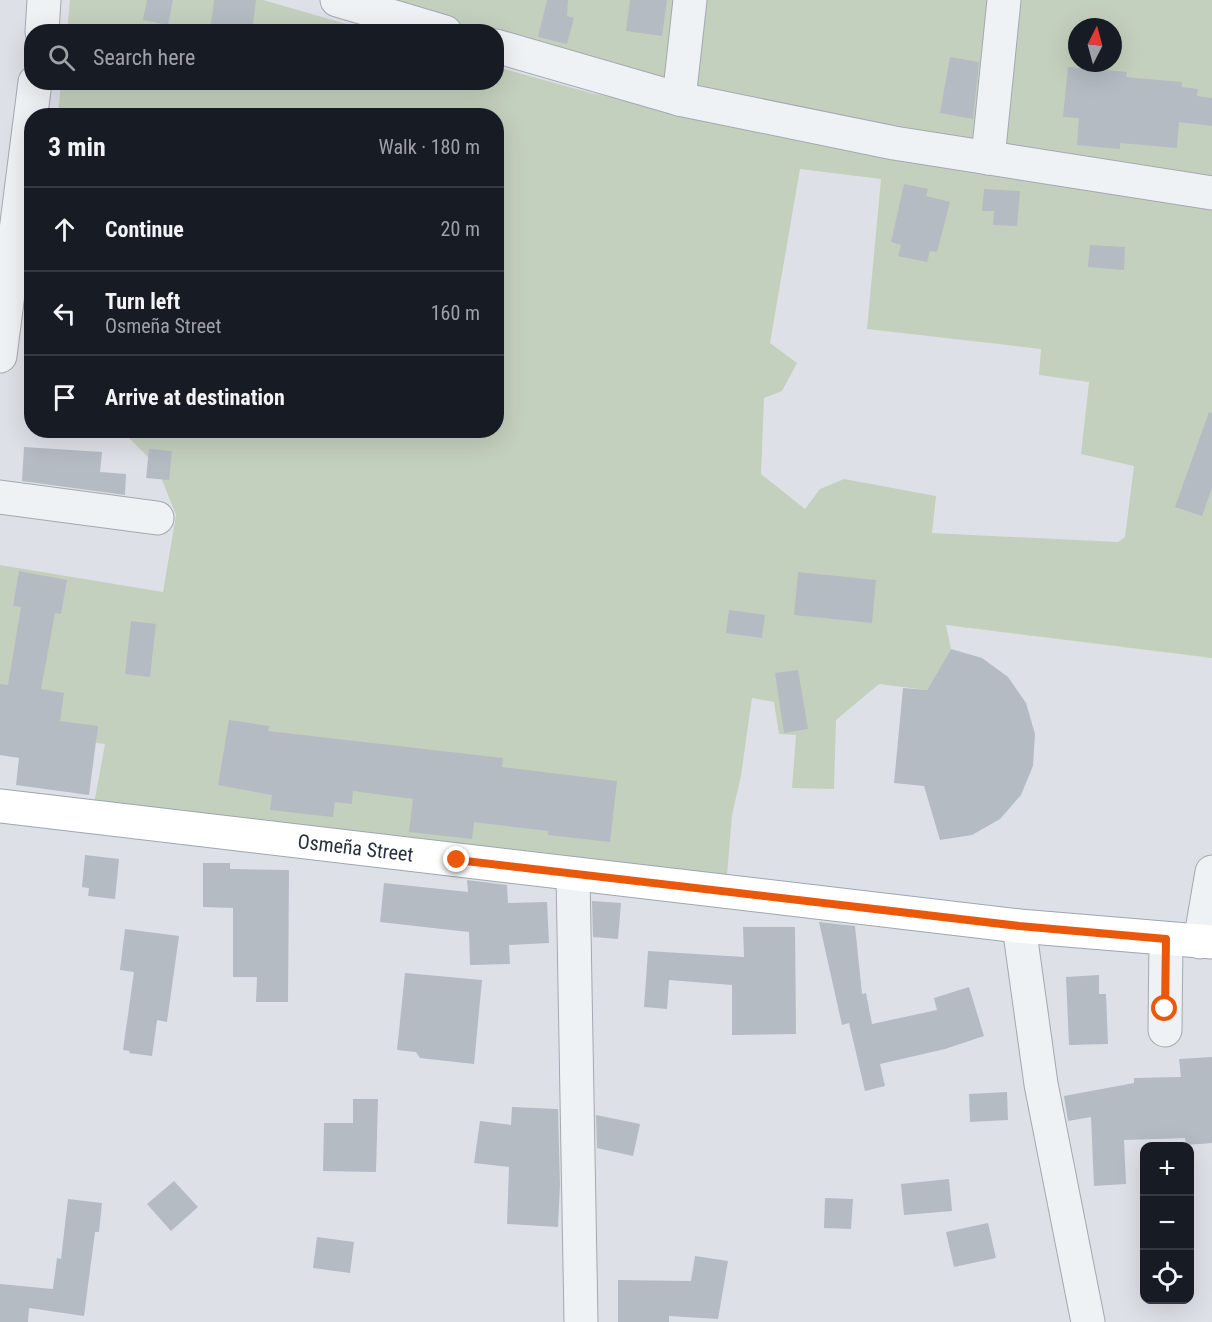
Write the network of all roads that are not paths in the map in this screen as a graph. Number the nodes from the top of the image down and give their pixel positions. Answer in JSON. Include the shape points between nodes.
{"nodes":[{"id":1,"x":44,"y":0,"type":"edge"},
{"id":2,"x":337,"y":0,"type":"edge"},
{"id":3,"x":690,"y":0,"type":"edge"},
{"id":4,"x":1004,"y":0,"type":"edge"},
{"id":5,"x":42,"y":24,"type":"edge"},
{"id":6,"x":418,"y":24,"type":"edge"},
{"id":7,"x":504,"y":48,"type":"edge"},
{"id":8,"x":34,"y":90,"type":"edge"},
{"id":9,"x":679,"y":99,"type":"junction"},
{"id":10,"x":32,"y":108,"type":"edge"},
{"id":11,"x":988,"y":158,"type":"junction"},
{"id":12,"x":24,"y":168,"type":"edge"},
{"id":13,"x":1212,"y":193,"type":"edge"},
{"id":14,"x":0,"y":356,"type":"edge"},
{"id":15,"x":0,"y":497,"type":"edge"},
{"id":16,"x":157,"y":518,"type":"dead end"},
{"id":17,"x":0,"y":806,"type":"edge"},
{"id":18,"x":1212,"y":872,"type":"edge"},
{"id":19,"x":573,"y":874,"type":"junction"},
{"id":20,"x":1019,"y":926,"type":"junction"},
{"id":21,"x":1166,"y":939,"type":"junction"},
{"id":22,"x":1206,"y":942,"type":"edge"},
{"id":23,"x":1166,"y":1030,"type":"dead end"},
{"id":24,"x":581,"y":1322,"type":"edge"},
{"id":25,"x":1088,"y":1322,"type":"edge"}],
"edges":[{"from":1,"to":5,"type":"street"},
{"from":2,"to":6,"type":"street"},
{"from":3,"to":9,"type":"street"},
{"from":4,"to":11,"type":"street"},
{"from":7,"to":9,"type":"street"},
{"from":8,"to":10,"type":"street"},
{"from":9,"to":11,"type":"street"},
{"from":11,"to":13,"type":"street"},
{"from":12,"to":14,"type":"street"},
{"from":15,"to":16,"type":"street"},
{"from":17,"to":19,"type":"main road","name":"Osmeña Street"},
{"from":18,"to":22,"type":"street"},
{"from":19,"to":20,"type":"main road","name":"Osmeña Street"},
{"from":19,"to":24,"type":"street"},
{"from":20,"to":21,"type":"main road","name":"Osmeña Street"},
{"from":20,"to":25,"type":"street","via":[[1041,1084]]},
{"from":21,"to":22,"type":"main road","name":"Osmeña Street"},
{"from":21,"to":23,"type":"street"}]}
